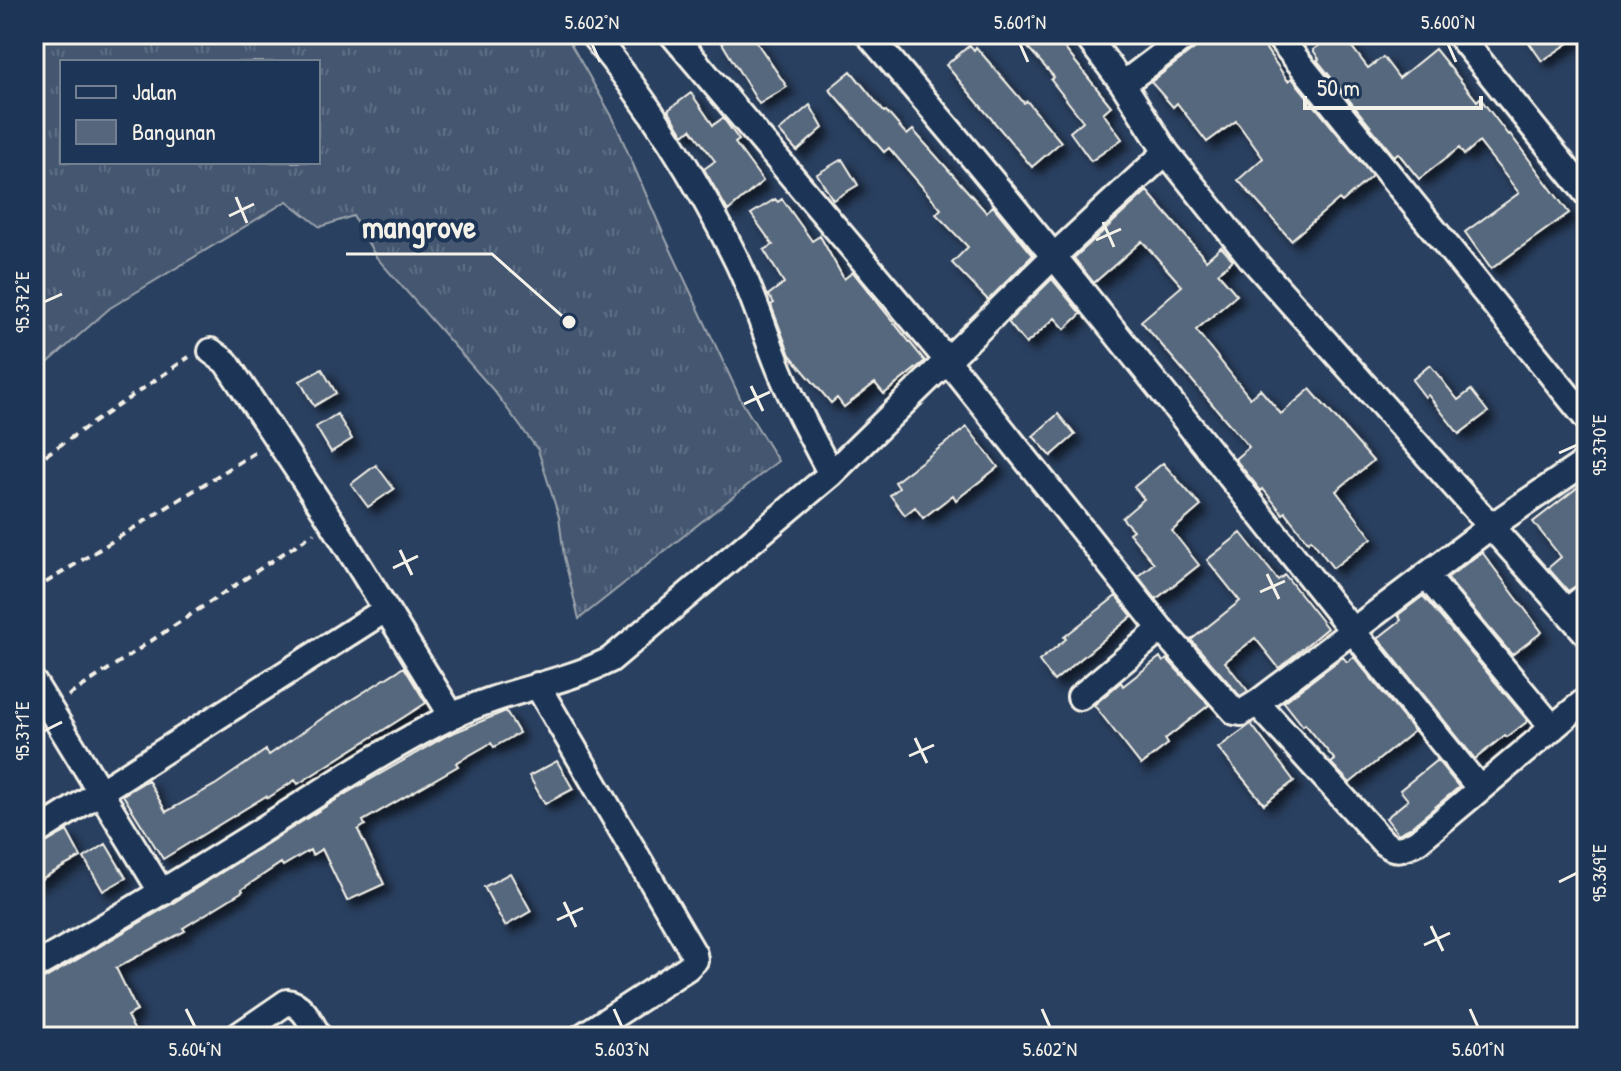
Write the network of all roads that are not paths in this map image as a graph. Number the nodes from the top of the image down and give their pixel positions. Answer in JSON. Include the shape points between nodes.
{"nodes":[{"id":1,"x":592,"y":34,"type":"edge"},
{"id":2,"x":672,"y":34,"type":"edge"},
{"id":3,"x":868,"y":34,"type":"edge"},
{"id":4,"x":1085,"y":34,"type":"edge"},
{"id":5,"x":1189,"y":34,"type":"edge"},
{"id":6,"x":1276,"y":34,"type":"edge"},
{"id":7,"x":1458,"y":34,"type":"edge"},
{"id":8,"x":1123,"y":84,"type":"junction"},
{"id":9,"x":1166,"y":152,"type":"junction"},
{"id":10,"x":1587,"y":194,"type":"edge"},
{"id":11,"x":1055,"y":255,"type":"junction"},
{"id":12,"x":211,"y":351,"type":"road end"},
{"id":13,"x":947,"y":360,"type":"junction"},
{"id":14,"x":1587,"y":419,"type":"edge"},
{"id":15,"x":1587,"y":461,"type":"edge"},
{"id":16,"x":828,"y":477,"type":"junction"},
{"id":17,"x":1490,"y":527,"type":"junction"},
{"id":18,"x":1427,"y":577,"type":"junction"},
{"id":19,"x":1577,"y":602,"type":"edge"},
{"id":20,"x":385,"y":610,"type":"junction"},
{"id":21,"x":1161,"y":629,"type":"junction"},
{"id":22,"x":1351,"y":632,"type":"junction"},
{"id":23,"x":1587,"y":634,"type":"edge"},
{"id":24,"x":34,"y":683,"type":"edge"},
{"id":25,"x":537,"y":685,"type":"junction"},
{"id":26,"x":1080,"y":697,"type":"dead end"},
{"id":27,"x":1587,"y":699,"type":"edge"},
{"id":28,"x":1257,"y":703,"type":"junction"},
{"id":29,"x":42,"y":712,"type":"edge"},
{"id":30,"x":452,"y":716,"type":"junction"},
{"id":31,"x":1553,"y":728,"type":"junction"},
{"id":32,"x":1480,"y":789,"type":"junction"},
{"id":33,"x":101,"y":793,"type":"junction"},
{"id":34,"x":34,"y":834,"type":"edge"},
{"id":35,"x":162,"y":893,"type":"junction"},
{"id":36,"x":34,"y":967,"type":"edge"},
{"id":37,"x":236,"y":1037,"type":"edge"},
{"id":38,"x":319,"y":1037,"type":"edge"},
{"id":39,"x":581,"y":1037,"type":"edge"}],
"edges":[{"from":1,"to":16,"type":"street","via":[[646,104],[730,247]]},
{"from":2,"to":13,"type":"street"},
{"from":3,"to":11,"type":"street"},
{"from":4,"to":8,"type":"street"},
{"from":5,"to":8,"type":"street"},
{"from":6,"to":14,"type":"street"},
{"from":7,"to":10,"type":"street"},
{"from":8,"to":9,"type":"street"},
{"from":9,"to":11,"type":"street"},
{"from":9,"to":17,"type":"street","via":[[1250,257]]},
{"from":11,"to":13,"type":"street"},
{"from":11,"to":22,"type":"street"},
{"from":12,"to":20,"type":"street","via":[[226,362]]},
{"from":13,"to":16,"type":"street"},
{"from":13,"to":21,"type":"street"},
{"from":15,"to":17,"type":"street"},
{"from":16,"to":25,"type":"street","via":[[610,660]]},
{"from":17,"to":18,"type":"street"},
{"from":17,"to":19,"type":"street"},
{"from":18,"to":22,"type":"street"},
{"from":18,"to":31,"type":"street"},
{"from":19,"to":23,"type":"street"},
{"from":20,"to":30,"type":"street"},
{"from":20,"to":33,"type":"street"},
{"from":21,"to":26,"type":"street"},
{"from":21,"to":28,"type":"street","via":[[1231,709],[1241,713]]},
{"from":22,"to":28,"type":"street"},
{"from":22,"to":32,"type":"street"},
{"from":24,"to":29,"type":"street"},
{"from":25,"to":30,"type":"street"},
{"from":25,"to":39,"type":"street","via":[[695,960]]},
{"from":27,"to":31,"type":"street"},
{"from":28,"to":32,"type":"street","via":[[1392,850],[1418,841]]},
{"from":29,"to":33,"type":"street"},
{"from":30,"to":35,"type":"street","via":[[385,752]]},
{"from":31,"to":32,"type":"street"},
{"from":33,"to":34,"type":"street"},
{"from":33,"to":35,"type":"street"},
{"from":35,"to":36,"type":"street"},
{"from":37,"to":38,"type":"street","via":[[287,1002],[300,1007]]}]}
